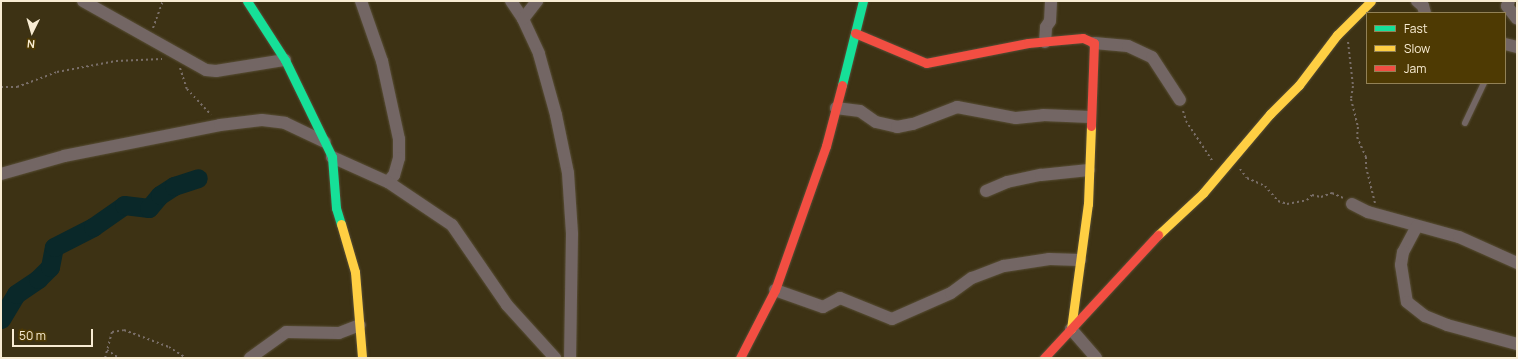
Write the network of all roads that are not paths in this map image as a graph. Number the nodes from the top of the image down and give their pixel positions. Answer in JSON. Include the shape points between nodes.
{"nodes":[{"id":1,"x":83,"y":1,"type":"edge"},
{"id":2,"x":247,"y":1,"type":"edge"},
{"id":3,"x":361,"y":1,"type":"edge"},
{"id":4,"x":511,"y":1,"type":"edge"},
{"id":5,"x":536,"y":1,"type":"edge"},
{"id":6,"x":863,"y":1,"type":"edge"},
{"id":7,"x":1051,"y":1,"type":"edge"},
{"id":8,"x":1371,"y":1,"type":"edge"},
{"id":9,"x":1417,"y":1,"type":"edge"},
{"id":10,"x":1507,"y":7,"type":"edge"},
{"id":11,"x":1425,"y":12,"type":"edge"},
{"id":12,"x":523,"y":19,"type":"junction"},
{"id":13,"x":1517,"y":19,"type":"edge"},
{"id":14,"x":855,"y":33,"type":"junction"},
{"id":15,"x":1045,"y":42,"type":"junction"},
{"id":16,"x":1094,"y":43,"type":"junction"},
{"id":17,"x":1506,"y":44,"type":"edge"},
{"id":18,"x":1517,"y":47,"type":"edge"},
{"id":19,"x":284,"y":60,"type":"junction"},
{"id":20,"x":1484,"y":84,"type":"edge"},
{"id":21,"x":1180,"y":100,"type":"road end"},
{"id":22,"x":836,"y":108,"type":"junction"},
{"id":23,"x":1090,"y":117,"type":"junction"},
{"id":24,"x":1465,"y":124,"type":"dead end"},
{"id":25,"x":325,"y":142,"type":"junction"},
{"id":26,"x":332,"y":157,"type":"junction"},
{"id":27,"x":1089,"y":170,"type":"junction"},
{"id":28,"x":1,"y":174,"type":"edge"},
{"id":29,"x":388,"y":182,"type":"junction"},
{"id":30,"x":986,"y":191,"type":"dead end"},
{"id":31,"x":1352,"y":204,"type":"road end"},
{"id":32,"x":1417,"y":226,"type":"junction"},
{"id":33,"x":1080,"y":260,"type":"junction"},
{"id":34,"x":1517,"y":263,"type":"edge"},
{"id":35,"x":775,"y":290,"type":"junction"},
{"id":36,"x":360,"y":325,"type":"junction"},
{"id":37,"x":1071,"y":329,"type":"junction"},
{"id":38,"x":1517,"y":344,"type":"edge"},
{"id":39,"x":250,"y":358,"type":"edge"},
{"id":40,"x":362,"y":358,"type":"edge"},
{"id":41,"x":555,"y":358,"type":"edge"},
{"id":42,"x":570,"y":358,"type":"edge"},
{"id":43,"x":740,"y":358,"type":"edge"},
{"id":44,"x":1044,"y":358,"type":"edge"},
{"id":45,"x":1096,"y":358,"type":"edge"}],
"edges":[{"from":1,"to":19,"type":"street","via":[[150,38],[175,55],[206,70],[216,71]]},
{"from":2,"to":19,"type":"street"},
{"from":3,"to":29,"type":"street","via":[[382,61],[399,139],[400,158],[394,175]]},
{"from":4,"to":12,"type":"street"},
{"from":5,"to":12,"type":"street"},
{"from":6,"to":14,"type":"street"},
{"from":7,"to":15,"type":"street"},
{"from":8,"to":37,"type":"street","via":[[1351,20],[1203,193],[1164,227],[1144,252]]},
{"from":9,"to":11,"type":"street","via":[[1423,6]]},
{"from":10,"to":13,"type":"street"},
{"from":12,"to":42,"type":"street","via":[[545,74],[568,173],[572,234]]},
{"from":14,"to":15,"type":"street","via":[[926,62]]},
{"from":14,"to":22,"type":"street"},
{"from":15,"to":16,"type":"street","via":[[1083,38]]},
{"from":16,"to":21,"type":"street","via":[[1128,46],[1152,57]]},
{"from":16,"to":23,"type":"street"},
{"from":17,"to":18,"type":"street"},
{"from":19,"to":25,"type":"street"},
{"from":20,"to":24,"type":"lane"},
{"from":22,"to":23,"type":"street","via":[[860,110],[876,122],[897,127],[913,124],[957,107],[1016,118],[1043,115]]},
{"from":22,"to":35,"type":"street","via":[[826,146]]},
{"from":23,"to":27,"type":"street"},
{"from":25,"to":26,"type":"street"},
{"from":25,"to":28,"type":"street","via":[[274,120],[220,125],[64,156]]},
{"from":26,"to":29,"type":"street"},
{"from":26,"to":36,"type":"street","via":[[336,208],[355,272]]},
{"from":27,"to":30,"type":"street","via":[[1041,175],[1007,182]]},
{"from":27,"to":33,"type":"street","via":[[1088,204]]},
{"from":29,"to":41,"type":"street","via":[[452,225],[507,306]]},
{"from":31,"to":32,"type":"street"},
{"from":32,"to":34,"type":"street","via":[[1459,237],[1483,250]]},
{"from":32,"to":38,"type":"street","via":[[1403,252],[1401,265],[1407,302],[1424,316],[1447,325]]},
{"from":33,"to":35,"type":"street","via":[[1050,259],[1004,266],[972,278],[951,293],[892,318],[866,311],[840,298],[823,307]]},
{"from":33,"to":37,"type":"street"},
{"from":35,"to":43,"type":"street"},
{"from":36,"to":39,"type":"street","via":[[339,333],[286,332]]},
{"from":36,"to":40,"type":"street"},
{"from":37,"to":44,"type":"street"},
{"from":37,"to":45,"type":"street"}]}
